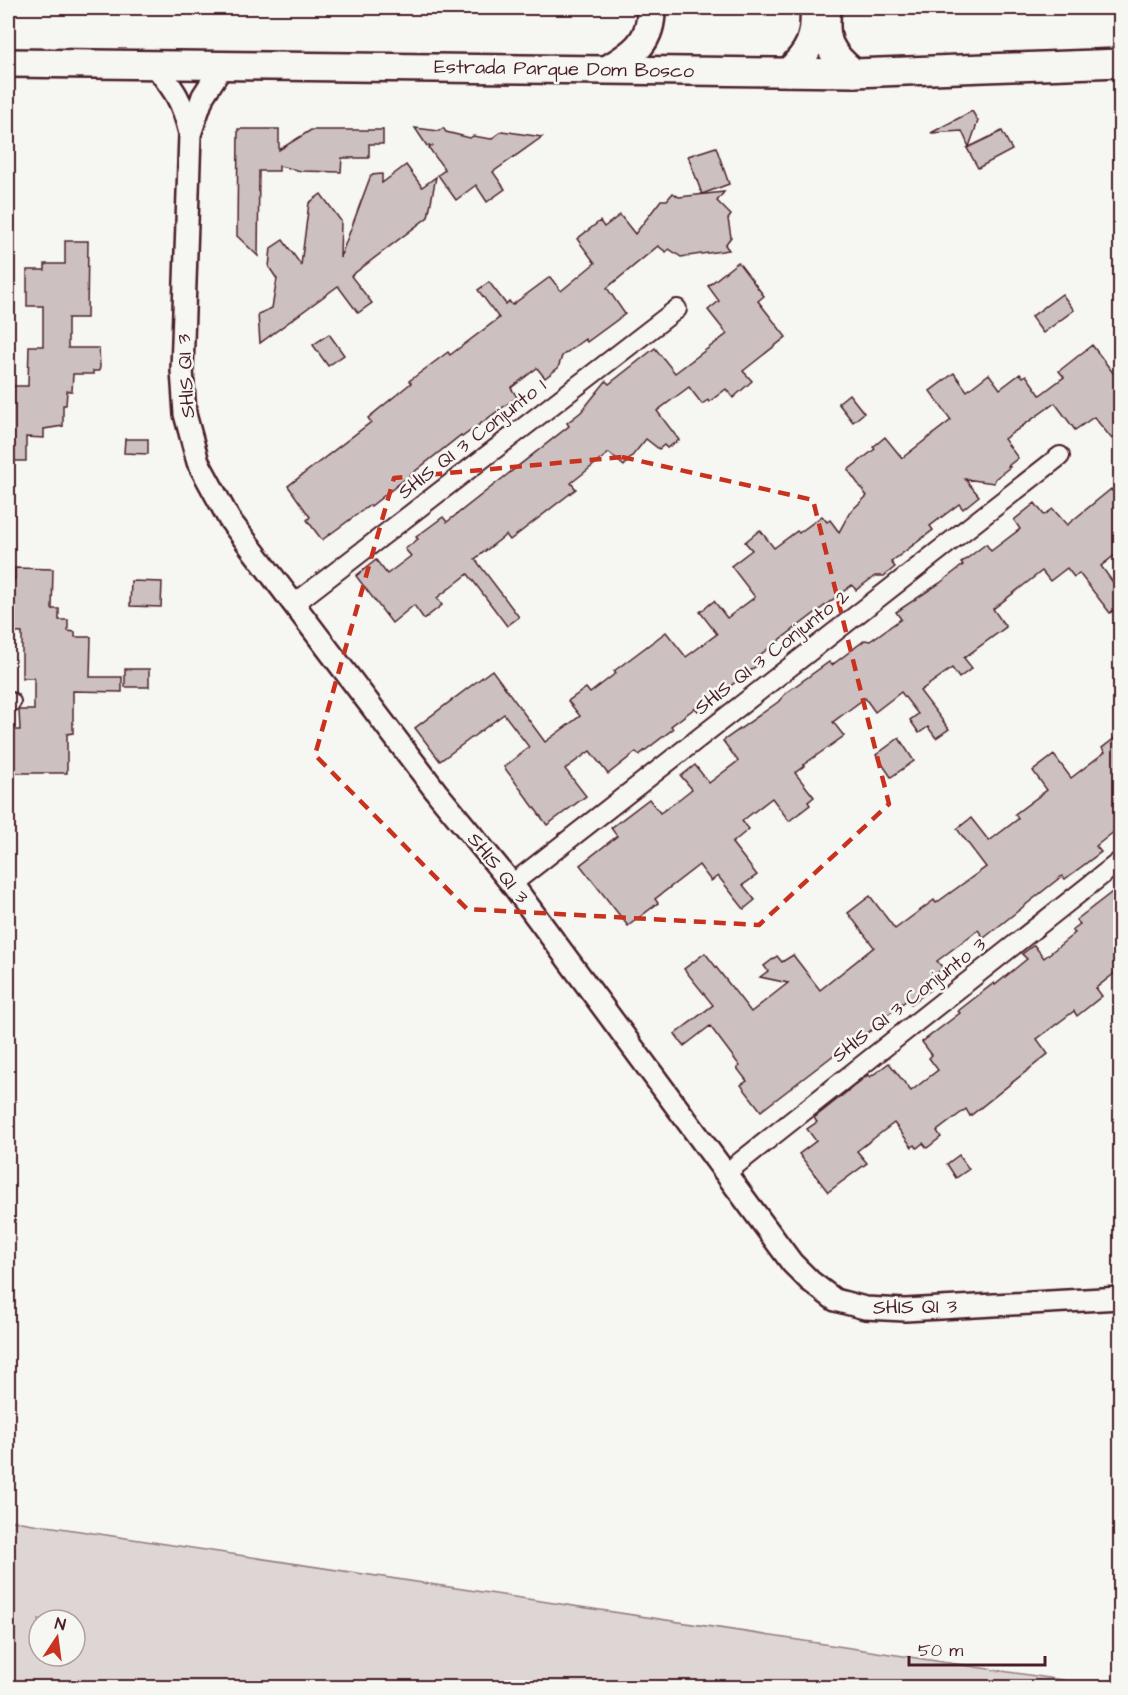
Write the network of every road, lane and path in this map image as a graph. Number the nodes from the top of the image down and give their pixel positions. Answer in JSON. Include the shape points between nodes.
{"nodes":[{"id":1,"x":651,"y":8,"type":"edge"},
{"id":2,"x":814,"y":8,"type":"edge"},
{"id":3,"x":827,"y":8,"type":"edge"},
{"id":4,"x":8,"y":63,"type":"edge"},
{"id":5,"x":1120,"y":63,"type":"edge"},
{"id":6,"x":154,"y":64,"type":"junction"},
{"id":7,"x":223,"y":65,"type":"junction"},
{"id":8,"x":608,"y":69,"type":"junction"},
{"id":9,"x":788,"y":72,"type":"junction"},
{"id":10,"x":854,"y":73,"type":"junction"},
{"id":11,"x":190,"y":134,"type":"junction"},
{"id":12,"x":677,"y":309,"type":"dead end"},
{"id":13,"x":1060,"y":456,"type":"dead end"},
{"id":14,"x":294,"y":604,"type":"junction"},
{"id":15,"x":1120,"y":861,"type":"edge"},
{"id":16,"x":512,"y":884,"type":"junction"},
{"id":17,"x":726,"y":1173,"type":"junction"},
{"id":18,"x":1120,"y":1298,"type":"edge"}],
"edges":[{"from":1,"to":8,"type":"main road","via":[[645,41]]},
{"from":2,"to":9,"type":"main road","via":[[809,49]]},
{"from":3,"to":10,"type":"main road","via":[[824,28],[831,48]]},
{"from":4,"to":6,"type":"main road","name":"Estrada Parque Dom Bosco"},
{"from":5,"to":10,"type":"main road","name":"Estrada Parque Dom Bosco"},
{"from":6,"to":7,"type":"main road","name":"Estrada Parque Dom Bosco"},
{"from":6,"to":11,"type":"street","name":"SHIS QI 3","via":[[183,107]]},
{"from":7,"to":8,"type":"main road","name":"Estrada Parque Dom Bosco"},
{"from":7,"to":11,"type":"street","name":"SHIS QI 3","via":[[203,96]]},
{"from":8,"to":9,"type":"main road","name":"Estrada Parque Dom Bosco"},
{"from":9,"to":10,"type":"main road","name":"Estrada Parque Dom Bosco"},
{"from":11,"to":14,"type":"street","name":"SHIS QI 3","via":[[182,370],[185,414],[198,462],[229,519]]},
{"from":12,"to":14,"type":"street","name":"SHIS QI 3 Conjunto 1"},
{"from":13,"to":16,"type":"street","name":"SHIS QI 3 Conjunto 2"},
{"from":14,"to":16,"type":"street","name":"SHIS QI 3","via":[[438,794]]},
{"from":15,"to":17,"type":"street","name":"SHIS QI 3 Conjunto 3"},
{"from":16,"to":17,"type":"street","name":"SHIS QI 3"},
{"from":17,"to":18,"type":"street","name":"SHIS QI 3","via":[[792,1263],[835,1300],[865,1308],[905,1310]]}]}
